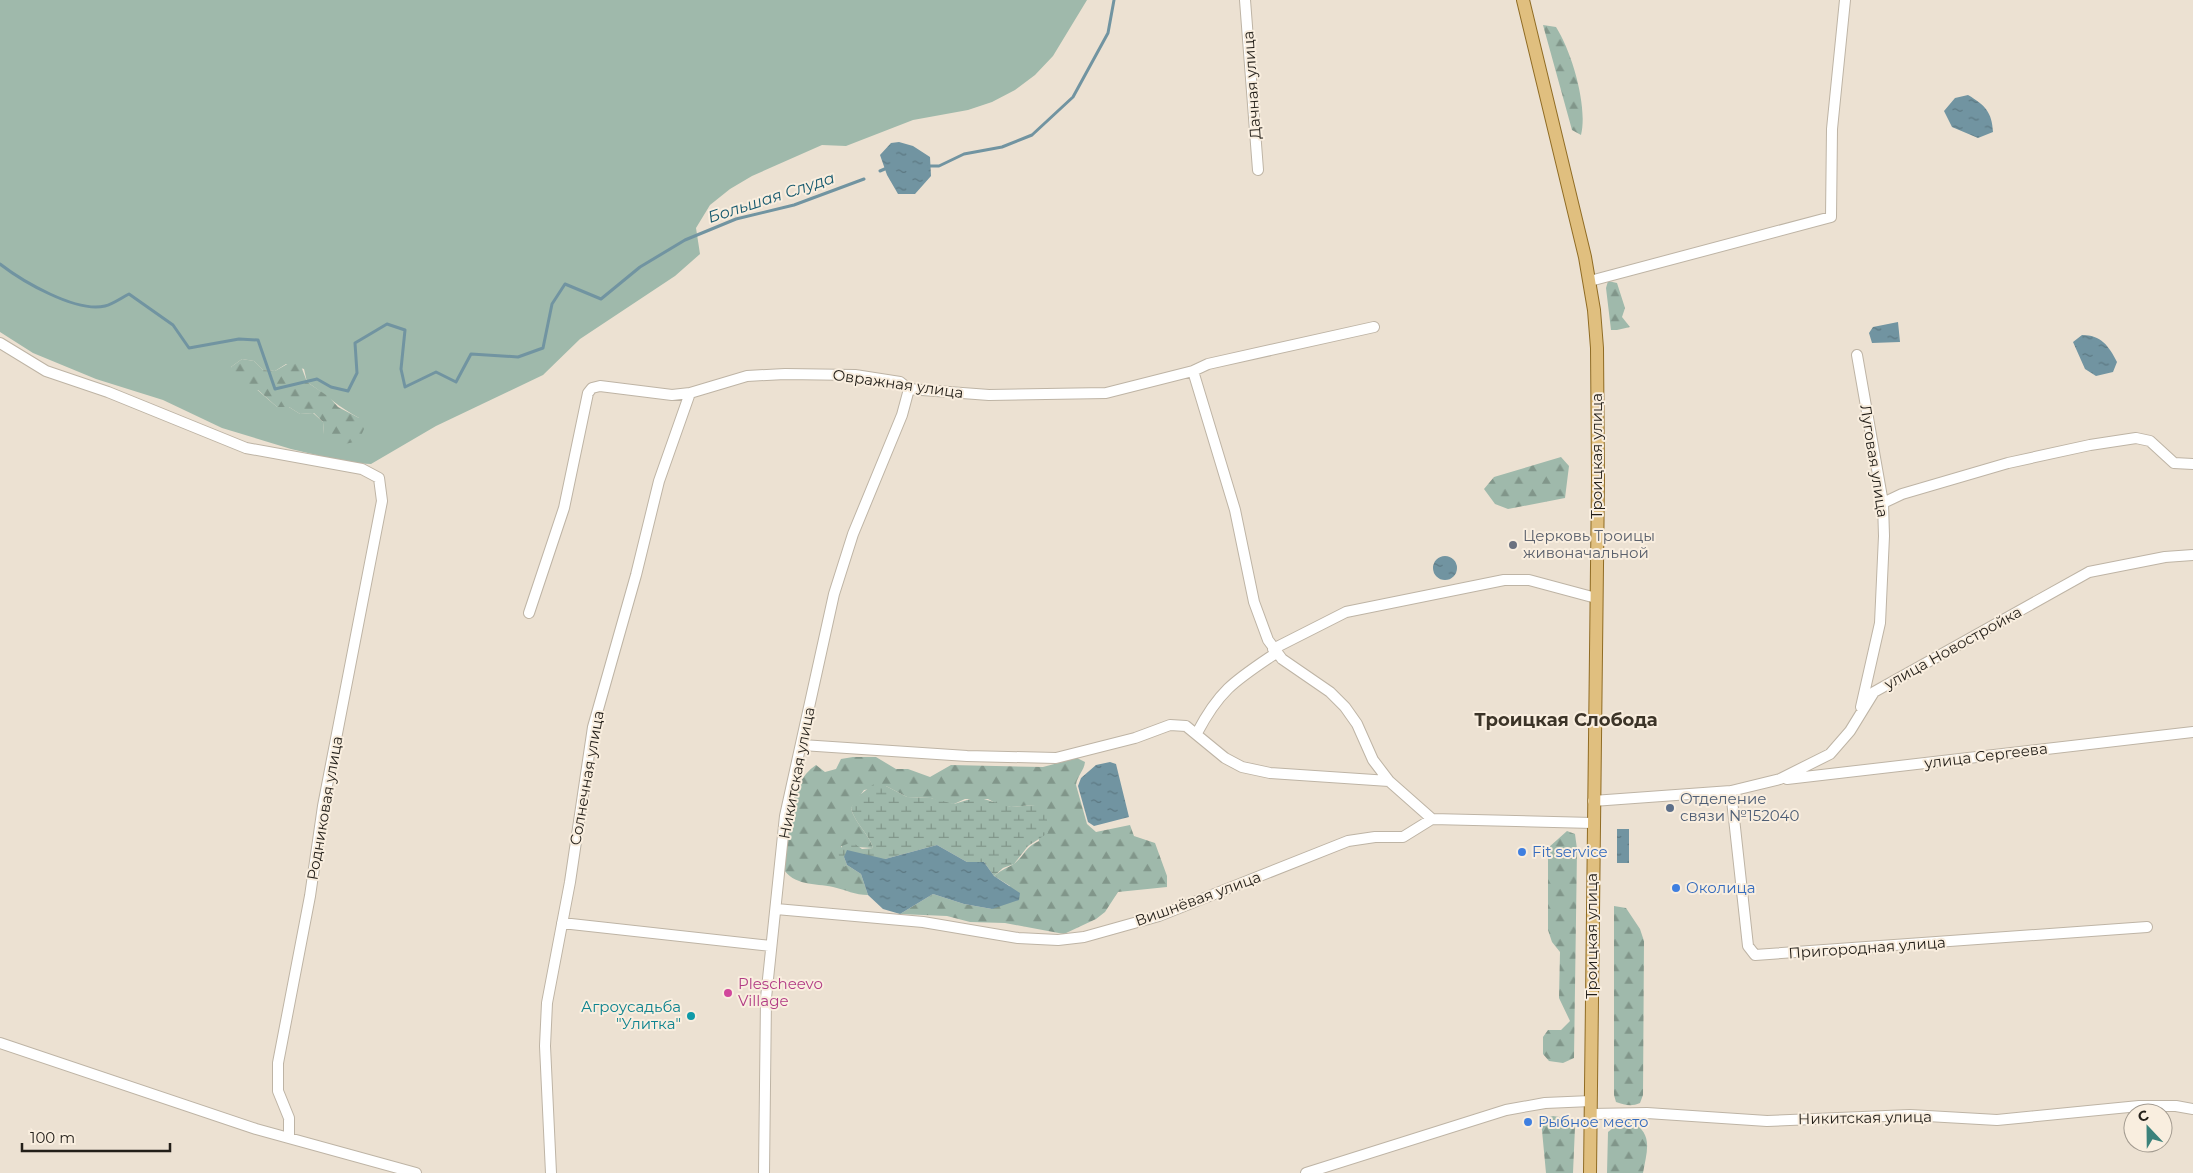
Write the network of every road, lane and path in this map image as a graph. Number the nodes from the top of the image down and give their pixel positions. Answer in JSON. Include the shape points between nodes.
{"nodes":[{"id":1,"x":1246,"y":0,"type":"edge"},
{"id":2,"x":1523,"y":0,"type":"edge"},
{"id":3,"x":1845,"y":0,"type":"edge"},
{"id":4,"x":1258,"y":170,"type":"dead end"},
{"id":5,"x":1590,"y":281,"type":"junction"},
{"id":6,"x":1374,"y":327,"type":"dead end"},
{"id":7,"x":0,"y":343,"type":"edge"},
{"id":8,"x":1857,"y":355,"type":"dead end"},
{"id":9,"x":1194,"y":371,"type":"junction"},
{"id":10,"x":910,"y":389,"type":"junction"},
{"id":11,"x":690,"y":393,"type":"junction"},
{"id":12,"x":2193,"y":464,"type":"edge"},
{"id":13,"x":1883,"y":503,"type":"junction"},
{"id":14,"x":2193,"y":555,"type":"edge"},
{"id":15,"x":1596,"y":598,"type":"junction"},
{"id":16,"x":529,"y":612,"type":"dead end"},
{"id":17,"x":1275,"y":651,"type":"junction"},
{"id":18,"x":1860,"y":715,"type":"junction"},
{"id":19,"x":2193,"y":732,"type":"edge"},
{"id":20,"x":1197,"y":733,"type":"junction"},
{"id":21,"x":802,"y":745,"type":"junction"},
{"id":22,"x":1780,"y":779,"type":"junction"},
{"id":23,"x":1389,"y":781,"type":"junction"},
{"id":24,"x":1731,"y":791,"type":"junction"},
{"id":25,"x":1593,"y":801,"type":"junction"},
{"id":26,"x":1432,"y":819,"type":"junction"},
{"id":27,"x":1593,"y":823,"type":"junction"},
{"id":28,"x":776,"y":909,"type":"junction"},
{"id":29,"x":562,"y":923,"type":"junction"},
{"id":30,"x":2147,"y":927,"type":"dead end"},
{"id":31,"x":772,"y":946,"type":"junction"},
{"id":32,"x":0,"y":1043,"type":"edge"},
{"id":33,"x":1591,"y":1101,"type":"junction"},
{"id":34,"x":2193,"y":1109,"type":"edge"},
{"id":35,"x":1591,"y":1114,"type":"junction"},
{"id":36,"x":289,"y":1138,"type":"junction"},
{"id":37,"x":416,"y":1173,"type":"edge"},
{"id":38,"x":551,"y":1173,"type":"edge"},
{"id":39,"x":764,"y":1173,"type":"edge"},
{"id":40,"x":1306,"y":1173,"type":"edge"},
{"id":41,"x":1590,"y":1173,"type":"edge"}],
"edges":[{"from":1,"to":4,"type":"street","name":"Дачная улица"},
{"from":2,"to":5,"type":"main road","name":"Троицкая улица"},
{"from":3,"to":5,"type":"street","via":[[1832,129],[1830,217]]},
{"from":5,"to":15,"type":"main road","name":"Троицкая улица","via":[[1598,366]]},
{"from":6,"to":9,"type":"street","name":"Овражная улица","via":[[1208,364]]},
{"from":7,"to":36,"type":"street","name":"Родниковая улица","via":[[46,372],[108,392],[246,448],[362,469],[379,478],[382,501],[323,806],[310,896],[278,1064],[278,1091],[289,1118]]},
{"from":8,"to":13,"type":"street","name":"Луговая улица"},
{"from":9,"to":10,"type":"street","name":"Овражная улица","via":[[1106,393],[988,395]]},
{"from":9,"to":17,"type":"street","via":[[1235,510],[1254,602]]},
{"from":10,"to":11,"type":"street","name":"Овражная улица","via":[[900,382],[855,375],[785,374],[747,376]]},
{"from":10,"to":21,"type":"street","name":"Никитская улица","via":[[853,534],[834,594]]},
{"from":11,"to":16,"type":"street","name":"Овражная улица","via":[[672,395],[600,386],[588,393],[564,508]]},
{"from":11,"to":29,"type":"street","name":"Солнечная улица","via":[[659,481],[593,727]]},
{"from":12,"to":13,"type":"street","via":[[2174,463],[2150,441],[2136,438],[2008,463],[1902,494]]},
{"from":13,"to":18,"type":"street","name":"Луговая улица","via":[[1884,584],[1880,623]]},
{"from":14,"to":18,"type":"street","name":"улица Новостройка","via":[[2165,557],[2089,572],[1874,692]]},
{"from":15,"to":17,"type":"street","via":[[1529,580],[1504,580],[1346,612]]},
{"from":15,"to":25,"type":"main road","name":"Троицкая улица"},
{"from":17,"to":20,"type":"street","via":[[1222,693]]},
{"from":17,"to":23,"type":"street","via":[[1346,708]]},
{"from":18,"to":22,"type":"street","name":"улица Новостройка","via":[[1830,754]]},
{"from":19,"to":22,"type":"street","name":"улица Сергеева"},
{"from":20,"to":21,"type":"street","via":[[1186,726],[1170,725],[1135,738],[1056,758],[967,756]]},
{"from":20,"to":23,"type":"street","via":[[1225,758],[1242,767],[1315,778]]},
{"from":21,"to":28,"type":"street","name":"Никитская улица","via":[[785,816]]},
{"from":22,"to":24,"type":"street","name":"улица Новостройка"},
{"from":23,"to":26,"type":"street"},
{"from":24,"to":25,"type":"street","name":"улица Новостройка"},
{"from":24,"to":30,"type":"street","name":"Пригородная улица","via":[[1748,946],[1754,956]]},
{"from":25,"to":27,"type":"main road","name":"Троицкая улица"},
{"from":26,"to":27,"type":"street"},
{"from":26,"to":28,"type":"street","name":"Вишнёвая улица","via":[[1403,837],[1348,841],[1159,916],[1084,937],[1058,940],[1018,938],[923,922]]},
{"from":27,"to":33,"type":"main road","name":"Троицкая улица"},
{"from":28,"to":31,"type":"street","name":"Никитская улица"},
{"from":29,"to":31,"type":"street"},
{"from":29,"to":38,"type":"street","name":"Солнечная улица","via":[[547,1003],[544,1046]]},
{"from":31,"to":39,"type":"street","name":"Никитская улица","via":[[766,998]]},
{"from":32,"to":36,"type":"street"},
{"from":33,"to":35,"type":"main road","name":"Троицкая улица"},
{"from":33,"to":40,"type":"street","via":[[1545,1103],[1506,1110]]},
{"from":34,"to":35,"type":"street","name":"Никитская улица","via":[[2139,1106],[1997,1120],[1910,1115],[1767,1121],[1647,1113]]},
{"from":35,"to":41,"type":"main road","name":"Троицкая улица"},
{"from":36,"to":37,"type":"street"}]}
